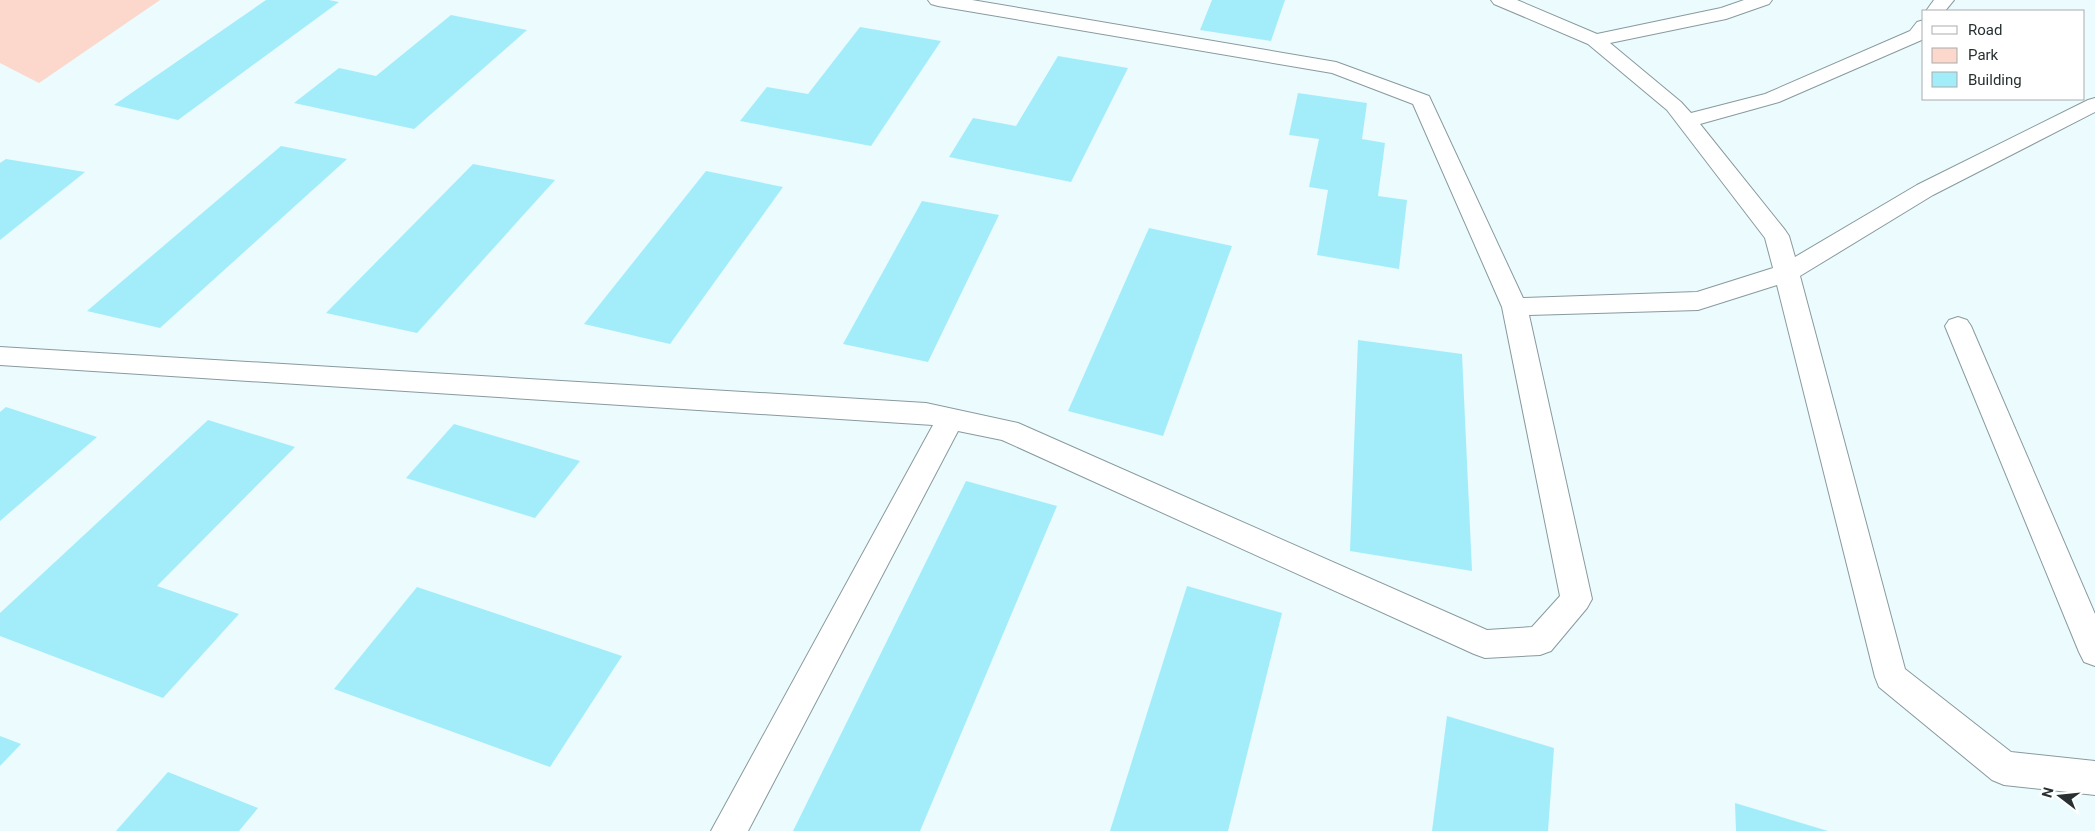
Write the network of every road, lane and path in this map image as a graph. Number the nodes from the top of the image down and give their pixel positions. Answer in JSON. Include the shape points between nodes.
{"nodes":[{"id":1,"x":938,"y":0,"type":"edge"},
{"id":2,"x":1501,"y":0,"type":"edge"},
{"id":3,"x":1762,"y":0,"type":"edge"},
{"id":4,"x":1944,"y":0,"type":"edge"},
{"id":5,"x":1936,"y":10,"type":"edge"},
{"id":6,"x":1922,"y":29,"type":"edge"},
{"id":7,"x":1595,"y":40,"type":"junction"},
{"id":8,"x":2095,"y":104,"type":"edge"},
{"id":9,"x":1686,"y":121,"type":"junction"},
{"id":10,"x":1786,"y":273,"type":"junction"},
{"id":11,"x":1515,"y":307,"type":"junction"},
{"id":12,"x":1958,"y":326,"type":"dead end"},
{"id":13,"x":0,"y":356,"type":"edge"},
{"id":14,"x":951,"y":418,"type":"junction"},
{"id":15,"x":2095,"y":652,"type":"edge"},
{"id":16,"x":2095,"y":778,"type":"edge"},
{"id":17,"x":729,"y":831,"type":"edge"}],
"edges":[{"from":1,"to":11,"type":"street","via":[[1336,68],[1422,100]]},
{"from":2,"to":7,"type":"street"},
{"from":3,"to":7,"type":"street","via":[[1726,13]]},
{"from":4,"to":5,"type":"street"},
{"from":6,"to":9,"type":"street","via":[[1917,35],[1772,98]]},
{"from":7,"to":9,"type":"street","via":[[1674,106]]},
{"from":8,"to":10,"type":"street","via":[[1925,190]]},
{"from":9,"to":10,"type":"street","via":[[1777,236]]},
{"from":10,"to":11,"type":"street","via":[[1698,301]]},
{"from":10,"to":16,"type":"street","via":[[1892,677],[2004,768]]},
{"from":11,"to":14,"type":"street","via":[[1576,600],[1540,641],[1485,644],[1008,431]]},
{"from":12,"to":15,"type":"street"},
{"from":13,"to":14,"type":"street","via":[[926,413]]},
{"from":14,"to":17,"type":"street"}]}
